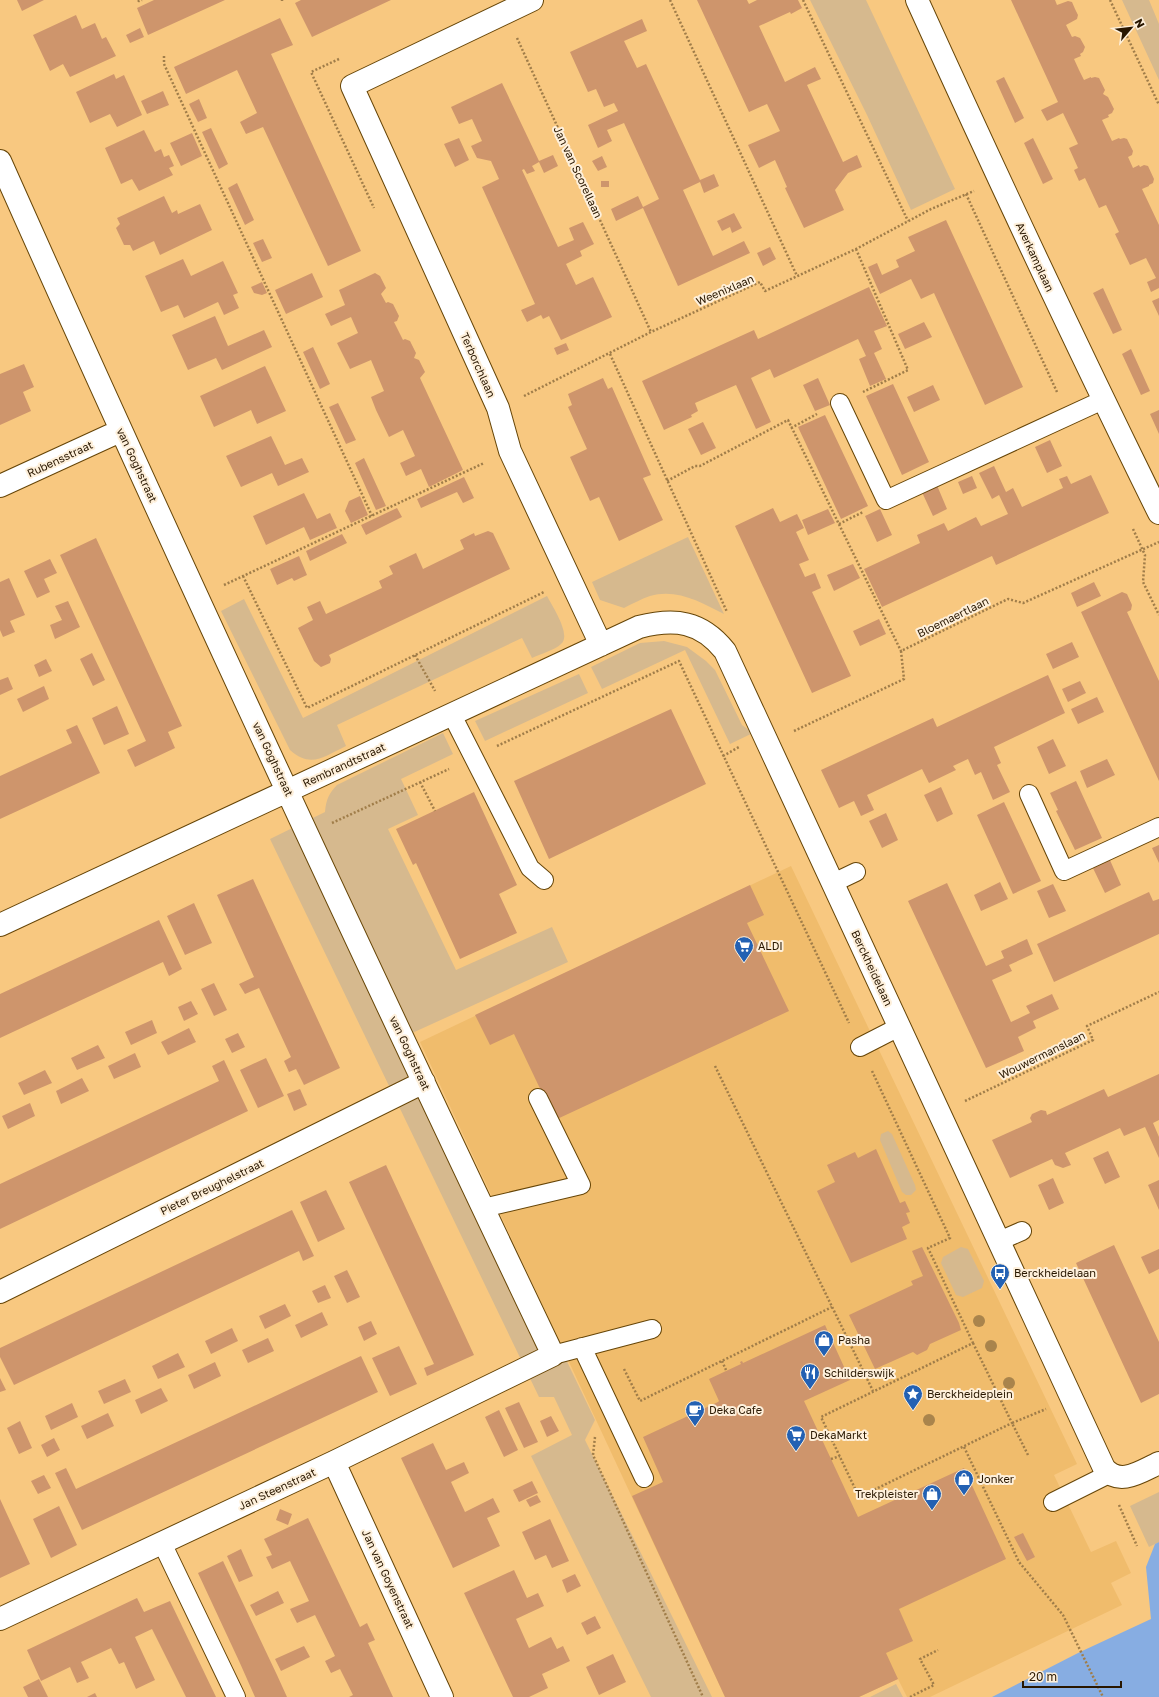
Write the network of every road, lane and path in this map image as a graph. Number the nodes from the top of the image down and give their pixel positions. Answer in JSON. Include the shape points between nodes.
{"nodes":[{"id":1,"x":138,"y":0,"type":"edge"},
{"id":2,"x":142,"y":0,"type":"edge"},
{"id":3,"x":532,"y":0,"type":"edge"},
{"id":4,"x":670,"y":0,"type":"edge"},
{"id":5,"x":803,"y":0,"type":"edge"},
{"id":6,"x":916,"y":0,"type":"edge"},
{"id":7,"x":1110,"y":0,"type":"edge"},
{"id":8,"x":505,"y":12,"type":"junction"},
{"id":9,"x":164,"y":56,"type":"dead end"},
{"id":10,"x":1159,"y":105,"type":"edge"},
{"id":11,"x":0,"y":161,"type":"edge"},
{"id":12,"x":999,"y":181,"type":"junction"},
{"id":13,"x":908,"y":221,"type":"junction"},
{"id":14,"x":856,"y":249,"type":"junction"},
{"id":15,"x":797,"y":276,"type":"junction"},
{"id":16,"x":651,"y":332,"type":"junction"},
{"id":17,"x":610,"y":354,"type":"junction"},
{"id":18,"x":1103,"y":400,"type":"junction"},
{"id":19,"x":840,"y":403,"type":"junction"},
{"id":20,"x":498,"y":408,"type":"junction"},
{"id":21,"x":791,"y":428,"type":"junction"},
{"id":22,"x":120,"y":431,"type":"junction"},
{"id":23,"x":510,"y":451,"type":"junction"},
{"id":24,"x":667,"y":480,"type":"junction"},
{"id":25,"x":0,"y":486,"type":"edge"},
{"id":26,"x":1159,"y":513,"type":"edge"},
{"id":27,"x":372,"y":516,"type":"junction"},
{"id":28,"x":1159,"y":542,"type":"edge"},
{"id":29,"x":243,"y":576,"type":"junction"},
{"id":30,"x":572,"y":582,"type":"junction"},
{"id":31,"x":198,"y":597,"type":"junction"},
{"id":32,"x":730,"y":618,"type":"dead end"},
{"id":33,"x":601,"y":645,"type":"junction"},
{"id":34,"x":901,"y":651,"type":"junction"},
{"id":35,"x":415,"y":655,"type":"junction"},
{"id":36,"x":452,"y":715,"type":"junction"},
{"id":37,"x":792,"y":732,"type":"dead end"},
{"id":38,"x":474,"y":757,"type":"junction"},
{"id":39,"x":420,"y":782,"type":"junction"},
{"id":40,"x":288,"y":791,"type":"junction"},
{"id":41,"x":1029,"y":794,"type":"dead end"},
{"id":42,"x":435,"y":811,"type":"dead end"},
{"id":43,"x":1159,"y":827,"type":"edge"},
{"id":44,"x":308,"y":835,"type":"junction"},
{"id":45,"x":856,"y":872,"type":"dead end"},
{"id":46,"x":544,"y":880,"type":"dead end"},
{"id":47,"x":833,"y":883,"type":"junction"},
{"id":48,"x":0,"y":925,"type":"edge"},
{"id":49,"x":1159,"y":992,"type":"edge"},
{"id":50,"x":899,"y":1027,"type":"junction"},
{"id":51,"x":860,"y":1047,"type":"junction"},
{"id":52,"x":715,"y":1066,"type":"dead end"},
{"id":53,"x":424,"y":1082,"type":"junction"},
{"id":54,"x":538,"y":1098,"type":"dead end"},
{"id":55,"x":958,"y":1104,"type":"dead end"},
{"id":56,"x":483,"y":1208,"type":"junction"},
{"id":57,"x":1022,"y":1231,"type":"dead end"},
{"id":58,"x":999,"y":1241,"type":"junction"},
{"id":59,"x":0,"y":1292,"type":"edge"},
{"id":60,"x":832,"y":1306,"type":"junction"},
{"id":61,"x":652,"y":1330,"type":"dead end"},
{"id":62,"x":610,"y":1340,"type":"junction"},
{"id":63,"x":973,"y":1343,"type":"junction"},
{"id":64,"x":582,"y":1347,"type":"junction"},
{"id":65,"x":553,"y":1354,"type":"junction"},
{"id":66,"x":722,"y":1361,"type":"junction"},
{"id":67,"x":726,"y":1370,"type":"dead end"},
{"id":68,"x":873,"y":1391,"type":"junction"},
{"id":69,"x":1012,"y":1423,"type":"junction"},
{"id":70,"x":595,"y":1434,"type":"dead end"},
{"id":71,"x":964,"y":1447,"type":"junction"},
{"id":72,"x":1028,"y":1455,"type":"dead end"},
{"id":73,"x":840,"y":1456,"type":"junction"},
{"id":74,"x":831,"y":1459,"type":"dead end"},
{"id":75,"x":334,"y":1462,"type":"junction"},
{"id":76,"x":1159,"y":1463,"type":"edge"},
{"id":77,"x":1114,"y":1476,"type":"junction"},
{"id":78,"x":644,"y":1478,"type":"dead end"},
{"id":79,"x":1052,"y":1502,"type":"dead end"},
{"id":80,"x":162,"y":1543,"type":"junction"},
{"id":81,"x":1136,"y":1546,"type":"dead end"},
{"id":82,"x":0,"y":1619,"type":"edge"},
{"id":83,"x":938,"y":1650,"type":"dead end"},
{"id":84,"x":236,"y":1697,"type":"edge"},
{"id":85,"x":442,"y":1697,"type":"edge"},
{"id":86,"x":703,"y":1697,"type":"edge"},
{"id":87,"x":910,"y":1697,"type":"edge"},
{"id":88,"x":1103,"y":1697,"type":"edge"}],
"edges":[{"from":1,"to":2,"type":"path"},
{"from":3,"to":8,"type":"street"},
{"from":4,"to":15,"type":"path"},
{"from":5,"to":13,"type":"path"},
{"from":6,"to":12,"type":"street","name":"Averkamplaan"},
{"from":7,"to":10,"type":"path"},
{"from":8,"to":16,"type":"path","name":"Jan van Scorellaan"},
{"from":8,"to":20,"type":"street","name":"Terborchlaan","via":[[352,86]]},
{"from":9,"to":27,"type":"path","via":[[164,64]]},
{"from":11,"to":22,"type":"street","name":"van Goghstraat"},
{"from":12,"to":13,"type":"path","name":"Weenixlaan"},
{"from":12,"to":18,"type":"street","name":"Averkamplaan"},
{"from":13,"to":14,"type":"path","name":"Weenixlaan"},
{"from":14,"to":15,"type":"path","name":"Weenixlaan"},
{"from":14,"to":19,"type":"path","via":[[908,370]]},
{"from":15,"to":16,"type":"path","name":"Weenixlaan","via":[[765,291],[760,282]]},
{"from":16,"to":17,"type":"path","name":"Weenixlaan"},
{"from":17,"to":20,"type":"path","name":"Weenixlaan"},
{"from":17,"to":24,"type":"path"},
{"from":18,"to":19,"type":"lane","via":[[886,500]]},
{"from":18,"to":26,"type":"street","name":"Averkamplaan"},
{"from":19,"to":21,"type":"path"},
{"from":20,"to":23,"type":"street","name":"Terborchlaan"},
{"from":21,"to":24,"type":"path","via":[[788,420],[700,466]]},
{"from":21,"to":34,"type":"path"},
{"from":22,"to":25,"type":"street","name":"Rubensstraat"},
{"from":22,"to":31,"type":"street","name":"van Goghstraat"},
{"from":23,"to":27,"type":"path"},
{"from":23,"to":30,"type":"street","name":"Terborchlaan"},
{"from":24,"to":32,"type":"path"},
{"from":27,"to":29,"type":"path"},
{"from":28,"to":34,"type":"path","name":"Bloemaertlaan","via":[[1023,603],[1008,600]]},
{"from":29,"to":31,"type":"path"},
{"from":29,"to":35,"type":"path","via":[[307,708]]},
{"from":30,"to":33,"type":"street","name":"Terborchlaan"},
{"from":30,"to":35,"type":"path","via":[[565,581]]},
{"from":31,"to":40,"type":"street","name":"van Goghstraat"},
{"from":33,"to":36,"type":"street","name":"Rembrandtstraat"},
{"from":33,"to":47,"type":"street","name":"Berckheidelaan","via":[[639,627],[657,622],[696,627],[716,640],[725,651]]},
{"from":34,"to":37,"type":"path","via":[[904,679]]},
{"from":35,"to":36,"type":"path","via":[[443,708]]},
{"from":36,"to":38,"type":"lane"},
{"from":36,"to":40,"type":"street","name":"Rembrandtstraat"},
{"from":38,"to":39,"type":"path"},
{"from":38,"to":46,"type":"lane","via":[[530,868]]},
{"from":38,"to":51,"type":"path","via":[[679,661]]},
{"from":39,"to":42,"type":"path"},
{"from":39,"to":44,"type":"path"},
{"from":40,"to":44,"type":"street","name":"van Goghstraat"},
{"from":40,"to":48,"type":"street","name":"Rembrandtstraat"},
{"from":41,"to":43,"type":"lane","via":[[1064,871]]},
{"from":44,"to":53,"type":"street","name":"van Goghstraat"},
{"from":45,"to":47,"type":"lane"},
{"from":47,"to":50,"type":"street","name":"Berckheidelaan"},
{"from":49,"to":55,"type":"path","name":"Wouwermanslaan","via":[[1087,1026],[1093,1040]]},
{"from":50,"to":51,"type":"lane"},
{"from":50,"to":58,"type":"street","name":"Berckheidelaan"},
{"from":51,"to":63,"type":"path","via":[[950,1238],[928,1248]]},
{"from":52,"to":60,"type":"path"},
{"from":53,"to":56,"type":"street","name":"van Goghstraat"},
{"from":53,"to":59,"type":"street","name":"Pieter Breughelstraat"},
{"from":54,"to":56,"type":"lane","via":[[581,1185]]},
{"from":56,"to":65,"type":"street","name":"van Goghstraat"},
{"from":57,"to":58,"type":"lane"},
{"from":58,"to":77,"type":"street","name":"Berckheidelaan","via":[[1104,1468]]},
{"from":60,"to":66,"type":"path"},
{"from":60,"to":68,"type":"path"},
{"from":61,"to":62,"type":"lane"},
{"from":62,"to":64,"type":"lane"},
{"from":62,"to":66,"type":"path","via":[[640,1401]]},
{"from":63,"to":68,"type":"path"},
{"from":63,"to":69,"type":"path"},
{"from":64,"to":65,"type":"lane"},
{"from":64,"to":78,"type":"lane"},
{"from":65,"to":75,"type":"street","name":"Jan Steenstraat"},
{"from":66,"to":67,"type":"path"},
{"from":68,"to":73,"type":"path","via":[[821,1417]]},
{"from":69,"to":71,"type":"path"},
{"from":69,"to":72,"type":"path"},
{"from":70,"to":86,"type":"path","via":[[593,1455]]},
{"from":71,"to":73,"type":"path","via":[[859,1497]]},
{"from":71,"to":88,"type":"path","via":[[1019,1562],[1063,1615]]},
{"from":73,"to":74,"type":"path"},
{"from":75,"to":80,"type":"street","name":"Jan Steenstraat"},
{"from":75,"to":85,"type":"street","name":"Jan van Goyenstraat"},
{"from":76,"to":77,"type":"street","via":[[1131,1476]]},
{"from":77,"to":79,"type":"lane"},
{"from":77,"to":81,"type":"path","via":[[1113,1493]]},
{"from":80,"to":82,"type":"street","name":"Jan Steenstraat"},
{"from":80,"to":84,"type":"lane"},
{"from":83,"to":87,"type":"path","via":[[920,1659],[934,1686]]}]}
